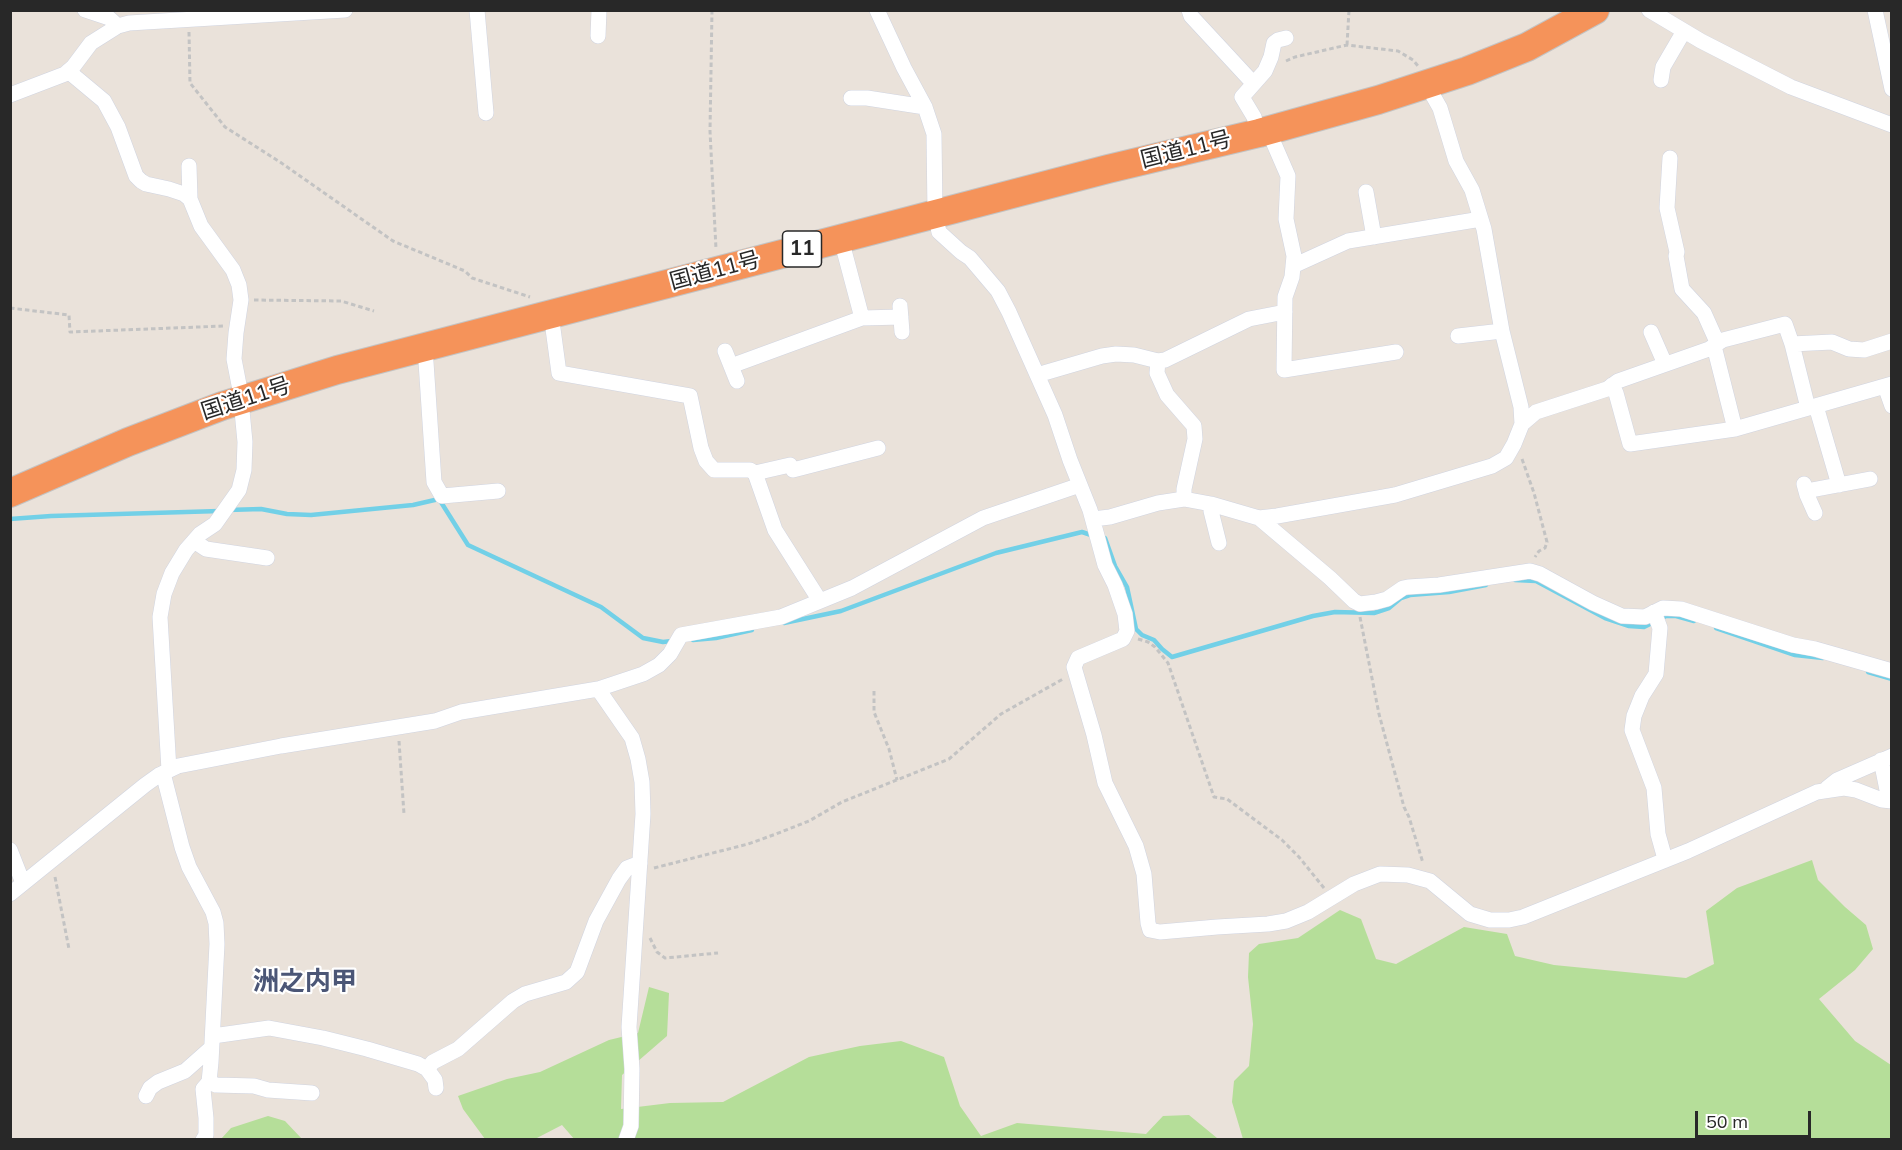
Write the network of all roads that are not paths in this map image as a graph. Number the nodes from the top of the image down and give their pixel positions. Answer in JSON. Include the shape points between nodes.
{"nodes":[{"id":1,"x":85,"y":10,"type":"edge"},
{"id":2,"x":345,"y":10,"type":"edge"},
{"id":3,"x":477,"y":10,"type":"edge"},
{"id":4,"x":599,"y":10,"type":"edge"},
{"id":5,"x":877,"y":10,"type":"edge"},
{"id":6,"x":1189,"y":10,"type":"edge"},
{"id":7,"x":1595,"y":10,"type":"edge"},
{"id":8,"x":1649,"y":10,"type":"edge"},
{"id":9,"x":1875,"y":10,"type":"edge"},
{"id":10,"x":134,"y":17,"type":"edge"},
{"id":11,"x":118,"y":26,"type":"junction"},
{"id":12,"x":1684,"y":31,"type":"junction"},
{"id":13,"x":598,"y":36,"type":"dead end"},
{"id":14,"x":1286,"y":38,"type":"dead end"},
{"id":15,"x":68,"y":71,"type":"junction"},
{"id":16,"x":1661,"y":80,"type":"dead end"},
{"id":17,"x":1253,"y":83,"type":"junction"},
{"id":18,"x":1427,"y":85,"type":"junction"},
{"id":19,"x":1892,"y":89,"type":"edge"},
{"id":20,"x":10,"y":95,"type":"edge"},
{"id":21,"x":851,"y":98,"type":"dead end"},
{"id":22,"x":925,"y":107,"type":"junction"},
{"id":23,"x":486,"y":113,"type":"dead end"},
{"id":24,"x":1892,"y":125,"type":"edge"},
{"id":25,"x":1264,"y":131,"type":"junction"},
{"id":26,"x":1670,"y":158,"type":"dead end"},
{"id":27,"x":189,"y":166,"type":"dead end"},
{"id":28,"x":1366,"y":192,"type":"dead end"},
{"id":29,"x":190,"y":199,"type":"junction"},
{"id":30,"x":935,"y":214,"type":"junction"},
{"id":31,"x":1481,"y":219,"type":"junction"},
{"id":32,"x":1374,"y":237,"type":"junction"},
{"id":33,"x":841,"y":238,"type":"junction"},
{"id":34,"x":1293,"y":266,"type":"junction"},
{"id":35,"x":1285,"y":312,"type":"junction"},
{"id":36,"x":551,"y":314,"type":"junction"},
{"id":37,"x":862,"y":318,"type":"junction"},
{"id":38,"x":901,"y":318,"type":"dead end"},
{"id":39,"x":1502,"y":331,"type":"junction"},
{"id":40,"x":1652,"y":332,"type":"dead end"},
{"id":41,"x":1458,"y":336,"type":"dead end"},
{"id":42,"x":1892,"y":341,"type":"edge"},
{"id":43,"x":1716,"y":344,"type":"junction"},
{"id":44,"x":1792,"y":344,"type":"junction"},
{"id":45,"x":425,"y":347,"type":"junction"},
{"id":46,"x":1396,"y":352,"type":"dead end"},
{"id":47,"x":1158,"y":361,"type":"junction"},
{"id":48,"x":1665,"y":364,"type":"junction"},
{"id":49,"x":1037,"y":375,"type":"junction"},
{"id":50,"x":736,"y":381,"type":"dead end"},
{"id":51,"x":1888,"y":385,"type":"edge"},
{"id":52,"x":1612,"y":386,"type":"junction"},
{"id":53,"x":240,"y":400,"type":"junction"},
{"id":54,"x":1892,"y":406,"type":"edge"},
{"id":55,"x":1812,"y":407,"type":"junction"},
{"id":56,"x":1522,"y":424,"type":"junction"},
{"id":57,"x":1735,"y":429,"type":"junction"},
{"id":58,"x":878,"y":448,"type":"dead end"},
{"id":59,"x":755,"y":473,"type":"junction"},
{"id":60,"x":1870,"y":479,"type":"dead end"},
{"id":61,"x":1080,"y":485,"type":"junction"},
{"id":62,"x":1839,"y":485,"type":"junction"},
{"id":63,"x":498,"y":491,"type":"dead end"},
{"id":64,"x":10,"y":493,"type":"edge"},
{"id":65,"x":1184,"y":499,"type":"junction"},
{"id":66,"x":1211,"y":504,"type":"junction"},
{"id":67,"x":1815,"y":513,"type":"dead end"},
{"id":68,"x":1259,"y":518,"type":"junction"},
{"id":69,"x":1093,"y":519,"type":"junction"},
{"id":70,"x":194,"y":541,"type":"junction"},
{"id":71,"x":1219,"y":543,"type":"dead end"},
{"id":72,"x":267,"y":558,"type":"dead end"},
{"id":73,"x":820,"y":601,"type":"junction"},
{"id":74,"x":1654,"y":612,"type":"junction"},
{"id":75,"x":1892,"y":671,"type":"edge"},
{"id":76,"x":598,"y":689,"type":"junction"},
{"id":77,"x":1886,"y":758,"type":"edge"},
{"id":78,"x":166,"y":772,"type":"junction"},
{"id":79,"x":1826,"y":789,"type":"junction"},
{"id":80,"x":1890,"y":800,"type":"edge"},
{"id":81,"x":10,"y":850,"type":"edge"},
{"id":82,"x":1665,"y":859,"type":"junction"},
{"id":83,"x":639,"y":868,"type":"junction"},
{"id":84,"x":23,"y":883,"type":"junction"},
{"id":85,"x":10,"y":894,"type":"edge"},
{"id":86,"x":212,"y":1042,"type":"junction"},
{"id":87,"x":427,"y":1069,"type":"junction"},
{"id":88,"x":209,"y":1082,"type":"junction"},
{"id":89,"x":436,"y":1088,"type":"dead end"},
{"id":90,"x":312,"y":1093,"type":"dead end"},
{"id":91,"x":146,"y":1096,"type":"dead end"},
{"id":92,"x":203,"y":1140,"type":"edge"},
{"id":93,"x":627,"y":1140,"type":"edge"}],
"edges":[{"from":1,"to":11,"type":"street","via":[[109,18]]},
{"from":2,"to":10,"type":"street","via":[[189,19]]},
{"from":3,"to":23,"type":"street"},
{"from":4,"to":13,"type":"street"},
{"from":5,"to":22,"type":"street"},
{"from":6,"to":17,"type":"street"},
{"from":7,"to":18,"type":"highway","name":"国道11号","number":"11","via":[[1527,47]]},
{"from":8,"to":12,"type":"street"},
{"from":9,"to":19,"type":"street"},
{"from":10,"to":11,"type":"street"},
{"from":11,"to":15,"type":"street","via":[[91,44]]},
{"from":12,"to":16,"type":"street"},
{"from":12,"to":24,"type":"street","via":[[1791,87]]},
{"from":14,"to":17,"type":"street","via":[[1274,43],[1265,70]]},
{"from":15,"to":20,"type":"street"},
{"from":15,"to":29,"type":"street","via":[[104,101],[136,176],[146,184]]},
{"from":17,"to":25,"type":"street","via":[[1242,97]]},
{"from":18,"to":25,"type":"highway","name":"国道11号","number":"11"},
{"from":18,"to":31,"type":"street","via":[[1440,108],[1456,160],[1472,190]]},
{"from":21,"to":22,"type":"street"},
{"from":22,"to":30,"type":"street","via":[[934,134]]},
{"from":25,"to":30,"type":"highway","name":"国道11号","number":"11"},
{"from":25,"to":34,"type":"street","via":[[1288,176],[1286,219]]},
{"from":26,"to":43,"type":"street","via":[[1667,208],[1682,289],[1704,313]]},
{"from":27,"to":29,"type":"street"},
{"from":28,"to":32,"type":"street"},
{"from":29,"to":53,"type":"street","via":[[201,226],[233,270],[239,285],[241,300],[234,359]]},
{"from":30,"to":33,"type":"highway","name":"国道11号","number":"11"},
{"from":30,"to":49,"type":"street","via":[[939,232],[970,258],[998,291]]},
{"from":31,"to":32,"type":"street"},
{"from":31,"to":39,"type":"street"},
{"from":32,"to":34,"type":"street","via":[[1348,241]]},
{"from":33,"to":36,"type":"highway","name":"国道11号","number":"11"},
{"from":33,"to":37,"type":"street"},
{"from":34,"to":35,"type":"street"},
{"from":35,"to":46,"type":"street","via":[[1284,370]]},
{"from":35,"to":47,"type":"street","via":[[1249,319]]},
{"from":36,"to":45,"type":"highway","name":"国道11号","number":"11"},
{"from":36,"to":59,"type":"street","via":[[559,373],[690,396],[706,461],[714,470]]},
{"from":37,"to":38,"type":"street"},
{"from":37,"to":50,"type":"street","via":[[805,347],[728,359]]},
{"from":39,"to":41,"type":"street"},
{"from":39,"to":56,"type":"street"},
{"from":40,"to":48,"type":"street"},
{"from":42,"to":44,"type":"street","via":[[1864,350],[1832,342]]},
{"from":43,"to":44,"type":"street","via":[[1785,324]]},
{"from":43,"to":48,"type":"street"},
{"from":43,"to":57,"type":"street"},
{"from":44,"to":55,"type":"street"},
{"from":45,"to":53,"type":"highway","name":"国道11号","number":"11"},
{"from":45,"to":63,"type":"street","via":[[434,482],[442,496]]},
{"from":47,"to":49,"type":"street","via":[[1116,354]]},
{"from":47,"to":65,"type":"street","via":[[1157,373],[1167,395],[1194,426]]},
{"from":48,"to":52,"type":"street"},
{"from":49,"to":61,"type":"street"},
{"from":51,"to":54,"type":"street"},
{"from":51,"to":55,"type":"street"},
{"from":52,"to":56,"type":"street","via":[[1536,412]]},
{"from":52,"to":57,"type":"street","via":[[1630,444]]},
{"from":53,"to":64,"type":"highway","name":"国道11号","number":"11","via":[[128,442]]},
{"from":53,"to":70,"type":"street","via":[[245,442],[244,470],[238,490],[214,524]]},
{"from":55,"to":57,"type":"street"},
{"from":55,"to":62,"type":"street"},
{"from":56,"to":68,"type":"street","via":[[1511,451],[1492,466],[1395,495]]},
{"from":58,"to":59,"type":"street","via":[[793,470],[790,465]]},
{"from":59,"to":73,"type":"street","via":[[775,530]]},
{"from":60,"to":62,"type":"street"},
{"from":61,"to":69,"type":"street"},
{"from":61,"to":73,"type":"street","via":[[983,518]]},
{"from":62,"to":67,"type":"street","via":[[1805,487]]},
{"from":65,"to":66,"type":"street"},
{"from":65,"to":69,"type":"street"},
{"from":66,"to":68,"type":"street"},
{"from":66,"to":71,"type":"street"},
{"from":68,"to":74,"type":"street","via":[[1360,604],[1387,599],[1408,587],[1530,571],[1623,616],[1645,617]]},
{"from":69,"to":82,"type":"street","via":[[1105,565],[1125,614],[1127,631],[1123,639],[1078,658],[1074,667],[1105,783],[1136,846],[1144,874],[1150,930],[1286,921],[1380,874],[1430,881],[1470,914],[1509,920]]},
{"from":70,"to":72,"type":"street","via":[[206,549]]},
{"from":70,"to":78,"type":"street","via":[[172,573],[160,617]]},
{"from":73,"to":76,"type":"street","via":[[781,617],[681,635],[659,665]]},
{"from":74,"to":75,"type":"street","via":[[1681,609]]},
{"from":74,"to":82,"type":"street","via":[[1660,628],[1656,674],[1642,696],[1632,730],[1654,788],[1658,834]]},
{"from":76,"to":78,"type":"street","via":[[281,746],[178,766]]},
{"from":76,"to":83,"type":"street","via":[[632,738],[638,759],[643,814]]},
{"from":77,"to":79,"type":"street"},
{"from":77,"to":80,"type":"street"},
{"from":78,"to":84,"type":"street"},
{"from":78,"to":86,"type":"street","via":[[182,847],[216,923]]},
{"from":79,"to":80,"type":"street","via":[[1856,790]]},
{"from":79,"to":82,"type":"street"},
{"from":81,"to":84,"type":"street"},
{"from":83,"to":87,"type":"street","via":[[627,868],[619,879],[596,921],[577,972],[566,982],[513,1001],[458,1049]]},
{"from":83,"to":93,"type":"street","via":[[630,1027],[631,1126]]},
{"from":84,"to":85,"type":"street"},
{"from":86,"to":87,"type":"street","via":[[269,1028],[367,1049]]},
{"from":86,"to":88,"type":"street"},
{"from":86,"to":91,"type":"street","via":[[184,1071],[158,1082]]},
{"from":87,"to":89,"type":"street"},
{"from":88,"to":90,"type":"street"},
{"from":88,"to":92,"type":"street","via":[[203,1089]]}]}
